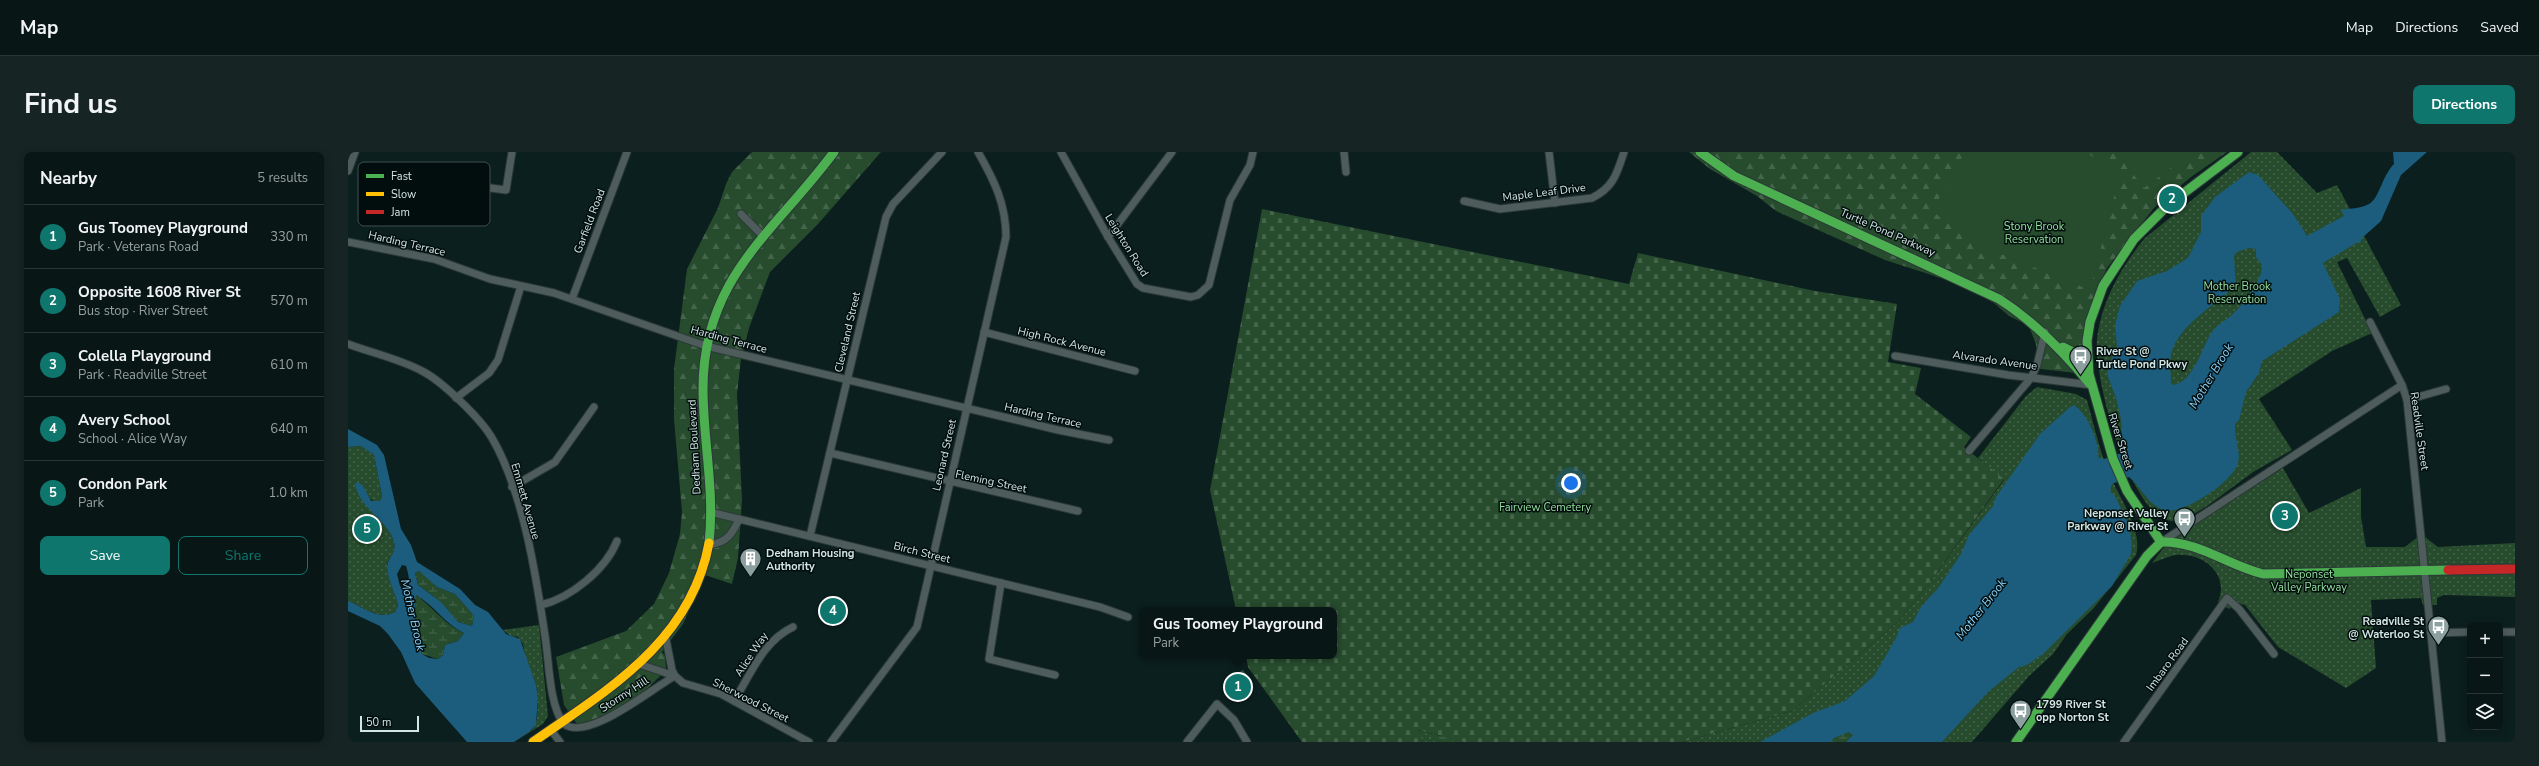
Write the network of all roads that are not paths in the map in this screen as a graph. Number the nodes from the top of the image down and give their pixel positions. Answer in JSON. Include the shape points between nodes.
{"nodes":[{"id":1,"x":355,"y":152,"type":"edge"},
{"id":2,"x":512,"y":152,"type":"edge"},
{"id":3,"x":627,"y":152,"type":"edge"},
{"id":4,"x":834,"y":152,"type":"edge"},
{"id":5,"x":942,"y":152,"type":"edge"},
{"id":6,"x":978,"y":152,"type":"edge"},
{"id":7,"x":1061,"y":152,"type":"edge"},
{"id":8,"x":1172,"y":152,"type":"edge"},
{"id":9,"x":1254,"y":152,"type":"edge"},
{"id":10,"x":1344,"y":152,"type":"edge"},
{"id":11,"x":1549,"y":152,"type":"edge"},
{"id":12,"x":1624,"y":152,"type":"edge"},
{"id":13,"x":1700,"y":152,"type":"edge"},
{"id":14,"x":2238,"y":152,"type":"edge"},
{"id":15,"x":348,"y":171,"type":"edge"},
{"id":16,"x":1346,"y":172,"type":"dead end"},
{"id":17,"x":490,"y":188,"type":"edge"},
{"id":18,"x":1464,"y":201,"type":"dead end"},
{"id":19,"x":1556,"y":203,"type":"junction"},
{"id":20,"x":741,"y":214,"type":"dead end"},
{"id":21,"x":763,"y":236,"type":"junction"},
{"id":22,"x":1108,"y":237,"type":"junction"},
{"id":23,"x":348,"y":242,"type":"edge"},
{"id":24,"x":521,"y":286,"type":"junction"},
{"id":25,"x":572,"y":299,"type":"junction"},
{"id":26,"x":2370,"y":322,"type":"dead end"},
{"id":27,"x":984,"y":332,"type":"junction"},
{"id":28,"x":2045,"y":332,"type":"junction"},
{"id":29,"x":348,"y":344,"type":"edge"},
{"id":30,"x":2059,"y":345,"type":"junction"},
{"id":31,"x":706,"y":346,"type":"junction"},
{"id":32,"x":1895,"y":356,"type":"dead end"},
{"id":33,"x":2087,"y":359,"type":"junction"},
{"id":34,"x":1135,"y":371,"type":"dead end"},
{"id":35,"x":2031,"y":378,"type":"junction"},
{"id":36,"x":847,"y":380,"type":"junction"},
{"id":37,"x":2092,"y":385,"type":"junction"},
{"id":38,"x":2402,"y":385,"type":"junction"},
{"id":39,"x":2446,"y":389,"type":"dead end"},
{"id":40,"x":456,"y":398,"type":"junction"},
{"id":41,"x":2407,"y":400,"type":"junction"},
{"id":42,"x":594,"y":407,"type":"dead end"},
{"id":43,"x":966,"y":408,"type":"junction"},
{"id":44,"x":1109,"y":440,"type":"dead end"},
{"id":45,"x":1969,"y":451,"type":"dead end"},
{"id":46,"x":830,"y":454,"type":"junction"},
{"id":47,"x":948,"y":483,"type":"junction"},
{"id":48,"x":512,"y":487,"type":"junction"},
{"id":49,"x":1078,"y":511,"type":"dead end"},
{"id":50,"x":710,"y":512,"type":"junction"},
{"id":51,"x":739,"y":519,"type":"junction"},
{"id":52,"x":810,"y":536,"type":"junction"},
{"id":53,"x":617,"y":541,"type":"dead end"},
{"id":54,"x":2161,"y":542,"type":"junction"},
{"id":55,"x":709,"y":545,"type":"junction"},
{"id":56,"x":929,"y":565,"type":"junction"},
{"id":57,"x":2515,"y":569,"type":"edge"},
{"id":58,"x":2424,"y":571,"type":"junction"},
{"id":59,"x":1002,"y":583,"type":"junction"},
{"id":60,"x":540,"y":605,"type":"junction"},
{"id":61,"x":1128,"y":617,"type":"dead end"},
{"id":62,"x":793,"y":626,"type":"dead end"},
{"id":63,"x":2467,"y":632,"type":"edge"},
{"id":64,"x":2503,"y":632,"type":"edge"},
{"id":65,"x":2515,"y":632,"type":"edge"},
{"id":66,"x":2431,"y":633,"type":"junction"},
{"id":67,"x":666,"y":639,"type":"junction"},
{"id":68,"x":2274,"y":654,"type":"dead end"},
{"id":69,"x":639,"y":664,"type":"junction"},
{"id":70,"x":1055,"y":675,"type":"dead end"},
{"id":71,"x":675,"y":676,"type":"junction"},
{"id":72,"x":734,"y":701,"type":"junction"},
{"id":73,"x":562,"y":722,"type":"junction"},
{"id":74,"x":551,"y":730,"type":"junction"},
{"id":75,"x":2018,"y":741,"type":"edge"},
{"id":76,"x":533,"y":742,"type":"edge"},
{"id":77,"x":560,"y":742,"type":"edge"},
{"id":78,"x":809,"y":742,"type":"edge"},
{"id":79,"x":831,"y":742,"type":"edge"},
{"id":80,"x":1187,"y":742,"type":"edge"},
{"id":81,"x":1247,"y":742,"type":"edge"},
{"id":82,"x":2124,"y":742,"type":"edge"},
{"id":83,"x":2442,"y":742,"type":"edge"}],
"edges":[{"from":1,"to":15,"type":"street"},
{"from":2,"to":17,"type":"street","via":[[506,190]]},
{"from":3,"to":25,"type":"street","name":"Garfield Road"},
{"from":4,"to":21,"type":"main road","name":"Dedham Boulevard"},
{"from":5,"to":36,"type":"street","name":"Cleveland Street","via":[[893,204],[886,217]]},
{"from":6,"to":27,"type":"street","name":"Leonard Street","via":[[998,190],[1006,224],[1004,248]]},
{"from":7,"to":22,"type":"street","name":"Leighton Road"},
{"from":8,"to":22,"type":"street"},
{"from":9,"to":22,"type":"street","name":"Leighton Road","via":[[1250,165],[1230,200],[1209,285],[1198,295],[1191,297],[1143,288],[1132,278]]},
{"from":10,"to":16,"type":"street"},
{"from":11,"to":19,"type":"street"},
{"from":12,"to":19,"type":"street","name":"Maple Leaf Drive","via":[[1615,180],[1603,193],[1592,198]]},
{"from":13,"to":28,"type":"main road","name":"Turtle Pond Parkway","via":[[1734,176],[1987,292],[2014,308]]},
{"from":14,"to":33,"type":"main road","name":"River Street","via":[[2156,215],[2129,244],[2115,264],[2093,310],[2088,333]]},
{"from":18,"to":19,"type":"street","name":"Maple Leaf Drive","via":[[1500,209]]},
{"from":20,"to":21,"type":"street"},
{"from":21,"to":31,"type":"main road","name":"Dedham Boulevard","via":[[741,262],[724,291],[713,317]]},
{"from":23,"to":24,"type":"street","name":"Harding Terrace","via":[[434,259],[483,277]]},
{"from":24,"to":25,"type":"street","name":"Harding Terrace"},
{"from":24,"to":40,"type":"street","via":[[498,360],[490,373]]},
{"from":25,"to":31,"type":"street","name":"Harding Terrace"},
{"from":26,"to":38,"type":"street"},
{"from":27,"to":34,"type":"street","name":"High Rock Avenue"},
{"from":27,"to":43,"type":"street","name":"Leonard Street"},
{"from":28,"to":30,"type":"main road","name":"Turtle Pond Parkway"},
{"from":28,"to":35,"type":"street"},
{"from":29,"to":40,"type":"street","name":"Emmett Avenue","via":[[417,368]]},
{"from":30,"to":33,"type":"main road","name":"Turtle Pond Parkway"},
{"from":30,"to":37,"type":"main road","name":"Turtle Pond Parkway"},
{"from":31,"to":36,"type":"street","name":"Harding Terrace"},
{"from":31,"to":50,"type":"main road","name":"Dedham Boulevard","via":[[703,384]]},
{"from":32,"to":35,"type":"street","name":"Alvarado Avenue"},
{"from":33,"to":37,"type":"main road","name":"River Street"},
{"from":35,"to":37,"type":"street","name":"Alvarado Avenue"},
{"from":35,"to":45,"type":"street"},
{"from":36,"to":43,"type":"street","name":"Harding Terrace"},
{"from":36,"to":46,"type":"street","name":"Cleveland Street"},
{"from":37,"to":54,"type":"main road","name":"River Street","via":[[2111,453],[2124,484]]},
{"from":38,"to":41,"type":"street","name":"Readville Street"},
{"from":38,"to":54,"type":"street","name":"Readville Street"},
{"from":39,"to":41,"type":"street"},
{"from":40,"to":48,"type":"street","name":"Emmett Avenue","via":[[492,438]]},
{"from":41,"to":58,"type":"street","name":"Readville Street"},
{"from":42,"to":48,"type":"street","via":[[555,462]]},
{"from":43,"to":44,"type":"street","name":"Harding Terrace"},
{"from":43,"to":47,"type":"street","name":"Leonard Street"},
{"from":46,"to":47,"type":"street","name":"Fleming Street"},
{"from":46,"to":52,"type":"street","name":"Cleveland Street"},
{"from":47,"to":49,"type":"street","name":"Fleming Street"},
{"from":47,"to":56,"type":"street","name":"Leonard Street"},
{"from":48,"to":60,"type":"street","name":"Emmett Avenue"},
{"from":50,"to":51,"type":"street","name":"Birch Street"},
{"from":50,"to":55,"type":"main road","name":"Dedham Boulevard"},
{"from":51,"to":52,"type":"street","name":"Birch Street"},
{"from":51,"to":55,"type":"street","via":[[729,538]]},
{"from":52,"to":56,"type":"street","name":"Birch Street"},
{"from":53,"to":60,"type":"street","via":[[611,553],[590,578],[554,601]]},
{"from":54,"to":58,"type":"main road","via":[[2189,544],[2244,569],[2263,574]]},
{"from":54,"to":75,"type":"main road","via":[[2147,556]]},
{"from":55,"to":67,"type":"main road","name":"Dedham Boulevard","via":[[690,599]]},
{"from":56,"to":59,"type":"street","name":"Birch Street"},
{"from":56,"to":79,"type":"street","name":"Leonard Street","via":[[914,634],[882,672]]},
{"from":57,"to":58,"type":"main road"},
{"from":58,"to":66,"type":"street","name":"Readville Street"},
{"from":59,"to":61,"type":"street","name":"Birch Street","via":[[1100,607]]},
{"from":59,"to":70,"type":"street","via":[[989,659]]},
{"from":60,"to":73,"type":"street","name":"Emmett Avenue","via":[[556,708]]},
{"from":62,"to":72,"type":"street","name":"Alice Way","via":[[778,634],[769,643]]},
{"from":63,"to":66,"type":"street"},
{"from":64,"to":65,"type":"street"},
{"from":66,"to":83,"type":"street","name":"Readville Street"},
{"from":67,"to":69,"type":"main road","name":"Dedham Boulevard"},
{"from":67,"to":71,"type":"street"},
{"from":68,"to":82,"type":"street","name":"Imbaro Road","via":[[2237,606],[2227,598]]},
{"from":69,"to":71,"type":"street","name":"Sherwood Street"},
{"from":69,"to":73,"type":"main road","name":"Dedham Boulevard"},
{"from":71,"to":72,"type":"street","name":"Sherwood Street","via":[[683,683],[713,691]]},
{"from":71,"to":73,"type":"street","name":"Stormy Hill","via":[[604,720],[573,727]]},
{"from":72,"to":78,"type":"street","name":"Sherwood Street"},
{"from":73,"to":74,"type":"main road","name":"Dedham Boulevard"},
{"from":74,"to":76,"type":"main road","name":"Dedham Boulevard"},
{"from":74,"to":77,"type":"street"},
{"from":80,"to":81,"type":"street","via":[[1217,704],[1234,720]]}]}
